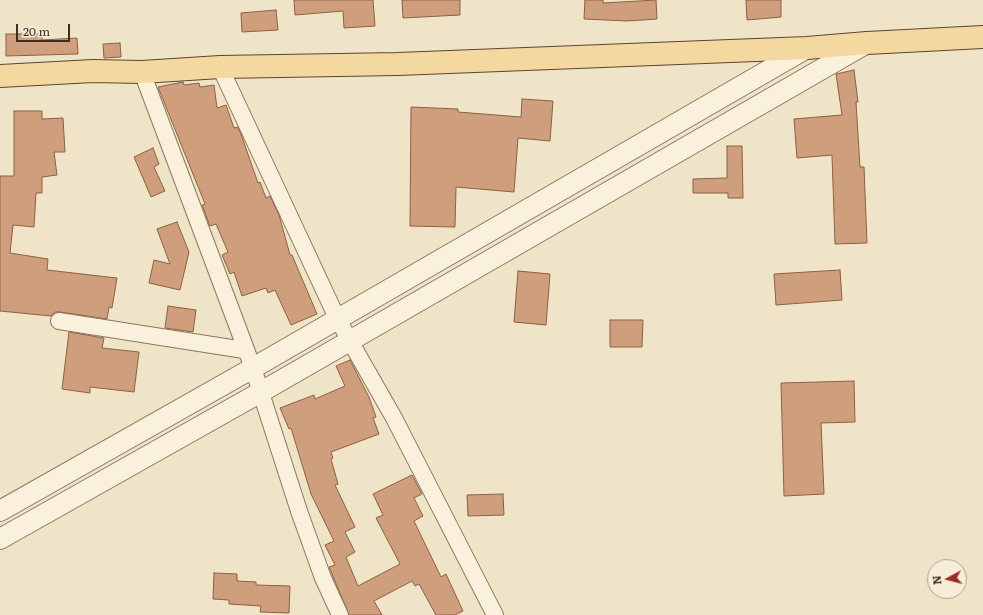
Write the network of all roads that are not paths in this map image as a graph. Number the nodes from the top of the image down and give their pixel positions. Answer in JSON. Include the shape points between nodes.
{"nodes":[{"id":1,"x":983,"y":37,"type":"edge"},
{"id":2,"x":867,"y":43,"type":"junction"},
{"id":3,"x":807,"y":48,"type":"junction"},
{"id":4,"x":220,"y":67,"type":"junction"},
{"id":5,"x":142,"y":72,"type":"junction"},
{"id":6,"x":0,"y":76,"type":"edge"},
{"id":7,"x":337,"y":318,"type":"junction"},
{"id":8,"x":59,"y":321,"type":"dead end"},
{"id":9,"x":349,"y":340,"type":"junction"},
{"id":10,"x":244,"y":350,"type":"junction"},
{"id":11,"x":253,"y":368,"type":"junction"},
{"id":12,"x":261,"y":392,"type":"junction"},
{"id":13,"x":0,"y":511,"type":"edge"},
{"id":14,"x":0,"y":539,"type":"edge"},
{"id":15,"x":340,"y":615,"type":"edge"},
{"id":16,"x":495,"y":615,"type":"edge"}],
"edges":[{"from":1,"to":2,"type":"main road"},
{"from":2,"to":3,"type":"main road"},
{"from":2,"to":9,"type":"street"},
{"from":3,"to":4,"type":"main road","via":[[398,64]]},
{"from":3,"to":7,"type":"street"},
{"from":4,"to":5,"type":"main road"},
{"from":4,"to":7,"type":"street"},
{"from":5,"to":6,"type":"main road","via":[[94,71]]},
{"from":5,"to":10,"type":"street"},
{"from":7,"to":9,"type":"street"},
{"from":7,"to":11,"type":"street"},
{"from":8,"to":10,"type":"street"},
{"from":9,"to":12,"type":"street"},
{"from":9,"to":16,"type":"street","via":[[394,418]]},
{"from":10,"to":11,"type":"street"},
{"from":11,"to":12,"type":"street"},
{"from":11,"to":13,"type":"street"},
{"from":12,"to":14,"type":"street"},
{"from":12,"to":15,"type":"street","via":[[299,511],[323,578]]}]}
